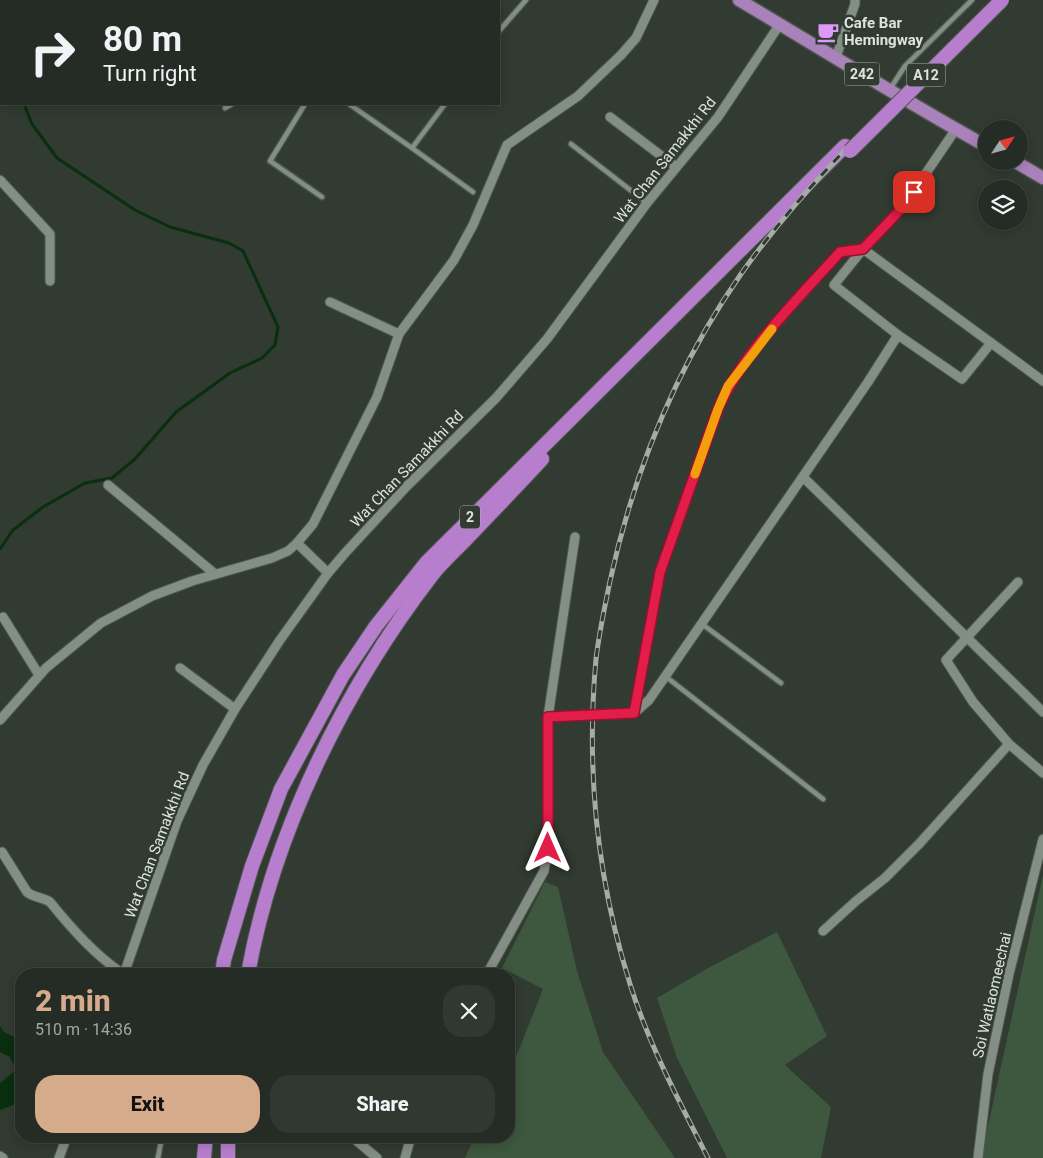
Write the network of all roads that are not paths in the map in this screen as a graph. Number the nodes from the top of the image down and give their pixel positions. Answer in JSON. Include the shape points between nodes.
{"nodes":[{"id":1,"x":526,"y":0,"type":"edge"},
{"id":2,"x":654,"y":0,"type":"edge"},
{"id":3,"x":740,"y":0,"type":"edge"},
{"id":4,"x":854,"y":0,"type":"edge"},
{"id":5,"x":972,"y":0,"type":"edge"},
{"id":6,"x":994,"y":0,"type":"edge"},
{"id":7,"x":1002,"y":0,"type":"edge"},
{"id":8,"x":780,"y":24,"type":"junction"},
{"id":9,"x":500,"y":30,"type":"edge"},
{"id":10,"x":836,"y":57,"type":"junction"},
{"id":11,"x":889,"y":90,"type":"junction"},
{"id":12,"x":230,"y":105,"type":"edge"},
{"id":13,"x":304,"y":105,"type":"edge"},
{"id":14,"x":349,"y":105,"type":"edge"},
{"id":15,"x":444,"y":105,"type":"edge"},
{"id":16,"x":225,"y":108,"type":"dead end"},
{"id":17,"x":610,"y":117,"type":"dead end"},
{"id":18,"x":956,"y":129,"type":"junction"},
{"id":19,"x":978,"y":141,"type":"edge"},
{"id":20,"x":571,"y":144,"type":"dead end"},
{"id":21,"x":412,"y":148,"type":"junction"},
{"id":22,"x":848,"y":148,"type":"junction"},
{"id":23,"x":676,"y":167,"type":"junction"},
{"id":24,"x":1028,"y":169,"type":"edge"},
{"id":25,"x":1043,"y":178,"type":"edge"},
{"id":26,"x":0,"y":180,"type":"edge"},
{"id":27,"x":473,"y":192,"type":"dead end"},
{"id":28,"x":322,"y":197,"type":"dead end"},
{"id":29,"x":647,"y":204,"type":"junction"},
{"id":30,"x":863,"y":249,"type":"junction"},
{"id":31,"x":50,"y":281,"type":"dead end"},
{"id":32,"x":330,"y":302,"type":"dead end"},
{"id":33,"x":399,"y":334,"type":"junction"},
{"id":34,"x":898,"y":335,"type":"junction"},
{"id":35,"x":991,"y":343,"type":"junction"},
{"id":36,"x":1043,"y":381,"type":"edge"},
{"id":37,"x":802,"y":477,"type":"junction"},
{"id":38,"x":108,"y":485,"type":"dead end"},
{"id":39,"x":575,"y":537,"type":"dead end"},
{"id":40,"x":297,"y":543,"type":"junction"},
{"id":41,"x":328,"y":573,"type":"junction"},
{"id":42,"x":215,"y":574,"type":"junction"},
{"id":43,"x":1018,"y":582,"type":"dead end"},
{"id":44,"x":3,"y":621,"type":"edge"},
{"id":45,"x":701,"y":623,"type":"junction"},
{"id":46,"x":967,"y":638,"type":"junction"},
{"id":47,"x":180,"y":668,"type":"dead end"},
{"id":48,"x":39,"y":675,"type":"junction"},
{"id":49,"x":665,"y":676,"type":"junction"},
{"id":50,"x":781,"y":683,"type":"dead end"},
{"id":51,"x":235,"y":709,"type":"junction"},
{"id":52,"x":1043,"y":712,"type":"edge"},
{"id":53,"x":634,"y":713,"type":"junction"},
{"id":54,"x":548,"y":717,"type":"junction"},
{"id":55,"x":0,"y":720,"type":"edge"},
{"id":56,"x":1009,"y":744,"type":"junction"},
{"id":57,"x":1043,"y":773,"type":"edge"},
{"id":58,"x":823,"y":799,"type":"dead end"},
{"id":59,"x":1043,"y":839,"type":"edge"},
{"id":60,"x":2,"y":852,"type":"dead end"},
{"id":61,"x":823,"y":931,"type":"dead end"},
{"id":62,"x":116,"y":968,"type":"edge"},
{"id":63,"x":126,"y":968,"type":"edge"},
{"id":64,"x":223,"y":968,"type":"edge"},
{"id":65,"x":249,"y":968,"type":"edge"},
{"id":66,"x":490,"y":968,"type":"edge"},
{"id":67,"x":65,"y":1143,"type":"edge"},
{"id":68,"x":161,"y":1143,"type":"edge"},
{"id":69,"x":205,"y":1143,"type":"edge"},
{"id":70,"x":228,"y":1143,"type":"edge"},
{"id":71,"x":359,"y":1143,"type":"edge"},
{"id":72,"x":409,"y":1143,"type":"edge"},
{"id":73,"x":0,"y":1156,"type":"edge"},
{"id":74,"x":3,"y":1158,"type":"edge"},
{"id":75,"x":60,"y":1158,"type":"edge"},
{"id":76,"x":158,"y":1158,"type":"edge"},
{"id":77,"x":204,"y":1158,"type":"edge"},
{"id":78,"x":228,"y":1158,"type":"edge"},
{"id":79,"x":377,"y":1158,"type":"edge"},
{"id":80,"x":404,"y":1158,"type":"edge"},
{"id":81,"x":978,"y":1158,"type":"edge"}],
"edges":[{"from":1,"to":9,"type":"lane"},
{"from":2,"to":33,"type":"street","via":[[636,38],[621,55],[578,96],[507,144],[484,201],[454,260]]},
{"from":3,"to":8,"type":"main road","number":"242"},
{"from":4,"to":10,"type":"street"},
{"from":5,"to":11,"type":"lane","via":[[905,66]]},
{"from":6,"to":22,"type":"highway"},
{"from":7,"to":22,"type":"highway","number":"A12","bridge":true},
{"from":8,"to":10,"type":"main road","number":"242"},
{"from":8,"to":23,"type":"street","name":"Wat Chan Samakkhi Rd","via":[[718,116]]},
{"from":10,"to":11,"type":"main road","number":"242"},
{"from":11,"to":18,"type":"main road","number":"242"},
{"from":12,"to":16,"type":"lane"},
{"from":13,"to":28,"type":"lane","via":[[270,161]]},
{"from":14,"to":21,"type":"lane"},
{"from":15,"to":21,"type":"lane"},
{"from":17,"to":23,"type":"street"},
{"from":18,"to":19,"type":"main road","number":"242"},
{"from":18,"to":30,"type":"street","via":[[903,207]]},
{"from":20,"to":29,"type":"lane"},
{"from":21,"to":27,"type":"lane"},
{"from":22,"to":64,"type":"highway","number":"2","via":[[426,563],[376,626],[343,675],[281,789],[252,866]]},
{"from":22,"to":65,"type":"highway","number":"2","via":[[794,208],[583,417],[434,573],[353,694],[299,800],[270,885]]},
{"from":23,"to":29,"type":"street","name":"Wat Chan Samakkhi Rd"},
{"from":24,"to":25,"type":"main road"},
{"from":26,"to":31,"type":"street","via":[[50,234]]},
{"from":29,"to":41,"type":"street","name":"Wat Chan Samakkhi Rd","via":[[548,338],[509,384],[406,487]]},
{"from":30,"to":34,"type":"street","via":[[834,285]]},
{"from":30,"to":35,"type":"street"},
{"from":30,"to":53,"type":"street","via":[[840,252],[774,326],[728,386],[660,572]]},
{"from":32,"to":33,"type":"street"},
{"from":33,"to":40,"type":"street","via":[[377,397],[313,524]]},
{"from":34,"to":35,"type":"street","via":[[962,379]]},
{"from":34,"to":37,"type":"street"},
{"from":35,"to":36,"type":"street"},
{"from":37,"to":45,"type":"street"},
{"from":37,"to":46,"type":"street"},
{"from":38,"to":42,"type":"street"},
{"from":39,"to":54,"type":"street"},
{"from":40,"to":41,"type":"street"},
{"from":40,"to":42,"type":"street","via":[[272,558]]},
{"from":41,"to":51,"type":"street","name":"Wat Chan Samakkhi Rd"},
{"from":42,"to":48,"type":"street","via":[[152,596],[101,623]]},
{"from":43,"to":46,"type":"street"},
{"from":44,"to":48,"type":"street"},
{"from":45,"to":49,"type":"street"},
{"from":45,"to":50,"type":"lane"},
{"from":46,"to":52,"type":"street"},
{"from":46,"to":56,"type":"street","via":[[946,660],[973,702]]},
{"from":47,"to":51,"type":"street"},
{"from":48,"to":55,"type":"street"},
{"from":49,"to":53,"type":"street","via":[[649,700]]},
{"from":49,"to":58,"type":"lane"},
{"from":51,"to":63,"type":"street","name":"Wat Chan Samakkhi Rd","via":[[203,765],[177,821]]},
{"from":53,"to":54,"type":"street"},
{"from":54,"to":66,"type":"street","via":[[548,848],[544,871]]},
{"from":56,"to":57,"type":"street"},
{"from":56,"to":61,"type":"street","via":[[919,844]]},
{"from":59,"to":81,"type":"street","name":"Soi Watlaomeechai","via":[[988,1074]]},
{"from":60,"to":62,"type":"street","via":[[27,892],[50,902],[80,938]]},
{"from":67,"to":75,"type":"street"},
{"from":68,"to":76,"type":"lane"},
{"from":69,"to":77,"type":"highway"},
{"from":70,"to":78,"type":"highway"},
{"from":71,"to":79,"type":"street"},
{"from":72,"to":80,"type":"street"},
{"from":73,"to":74,"type":"street"}]}
